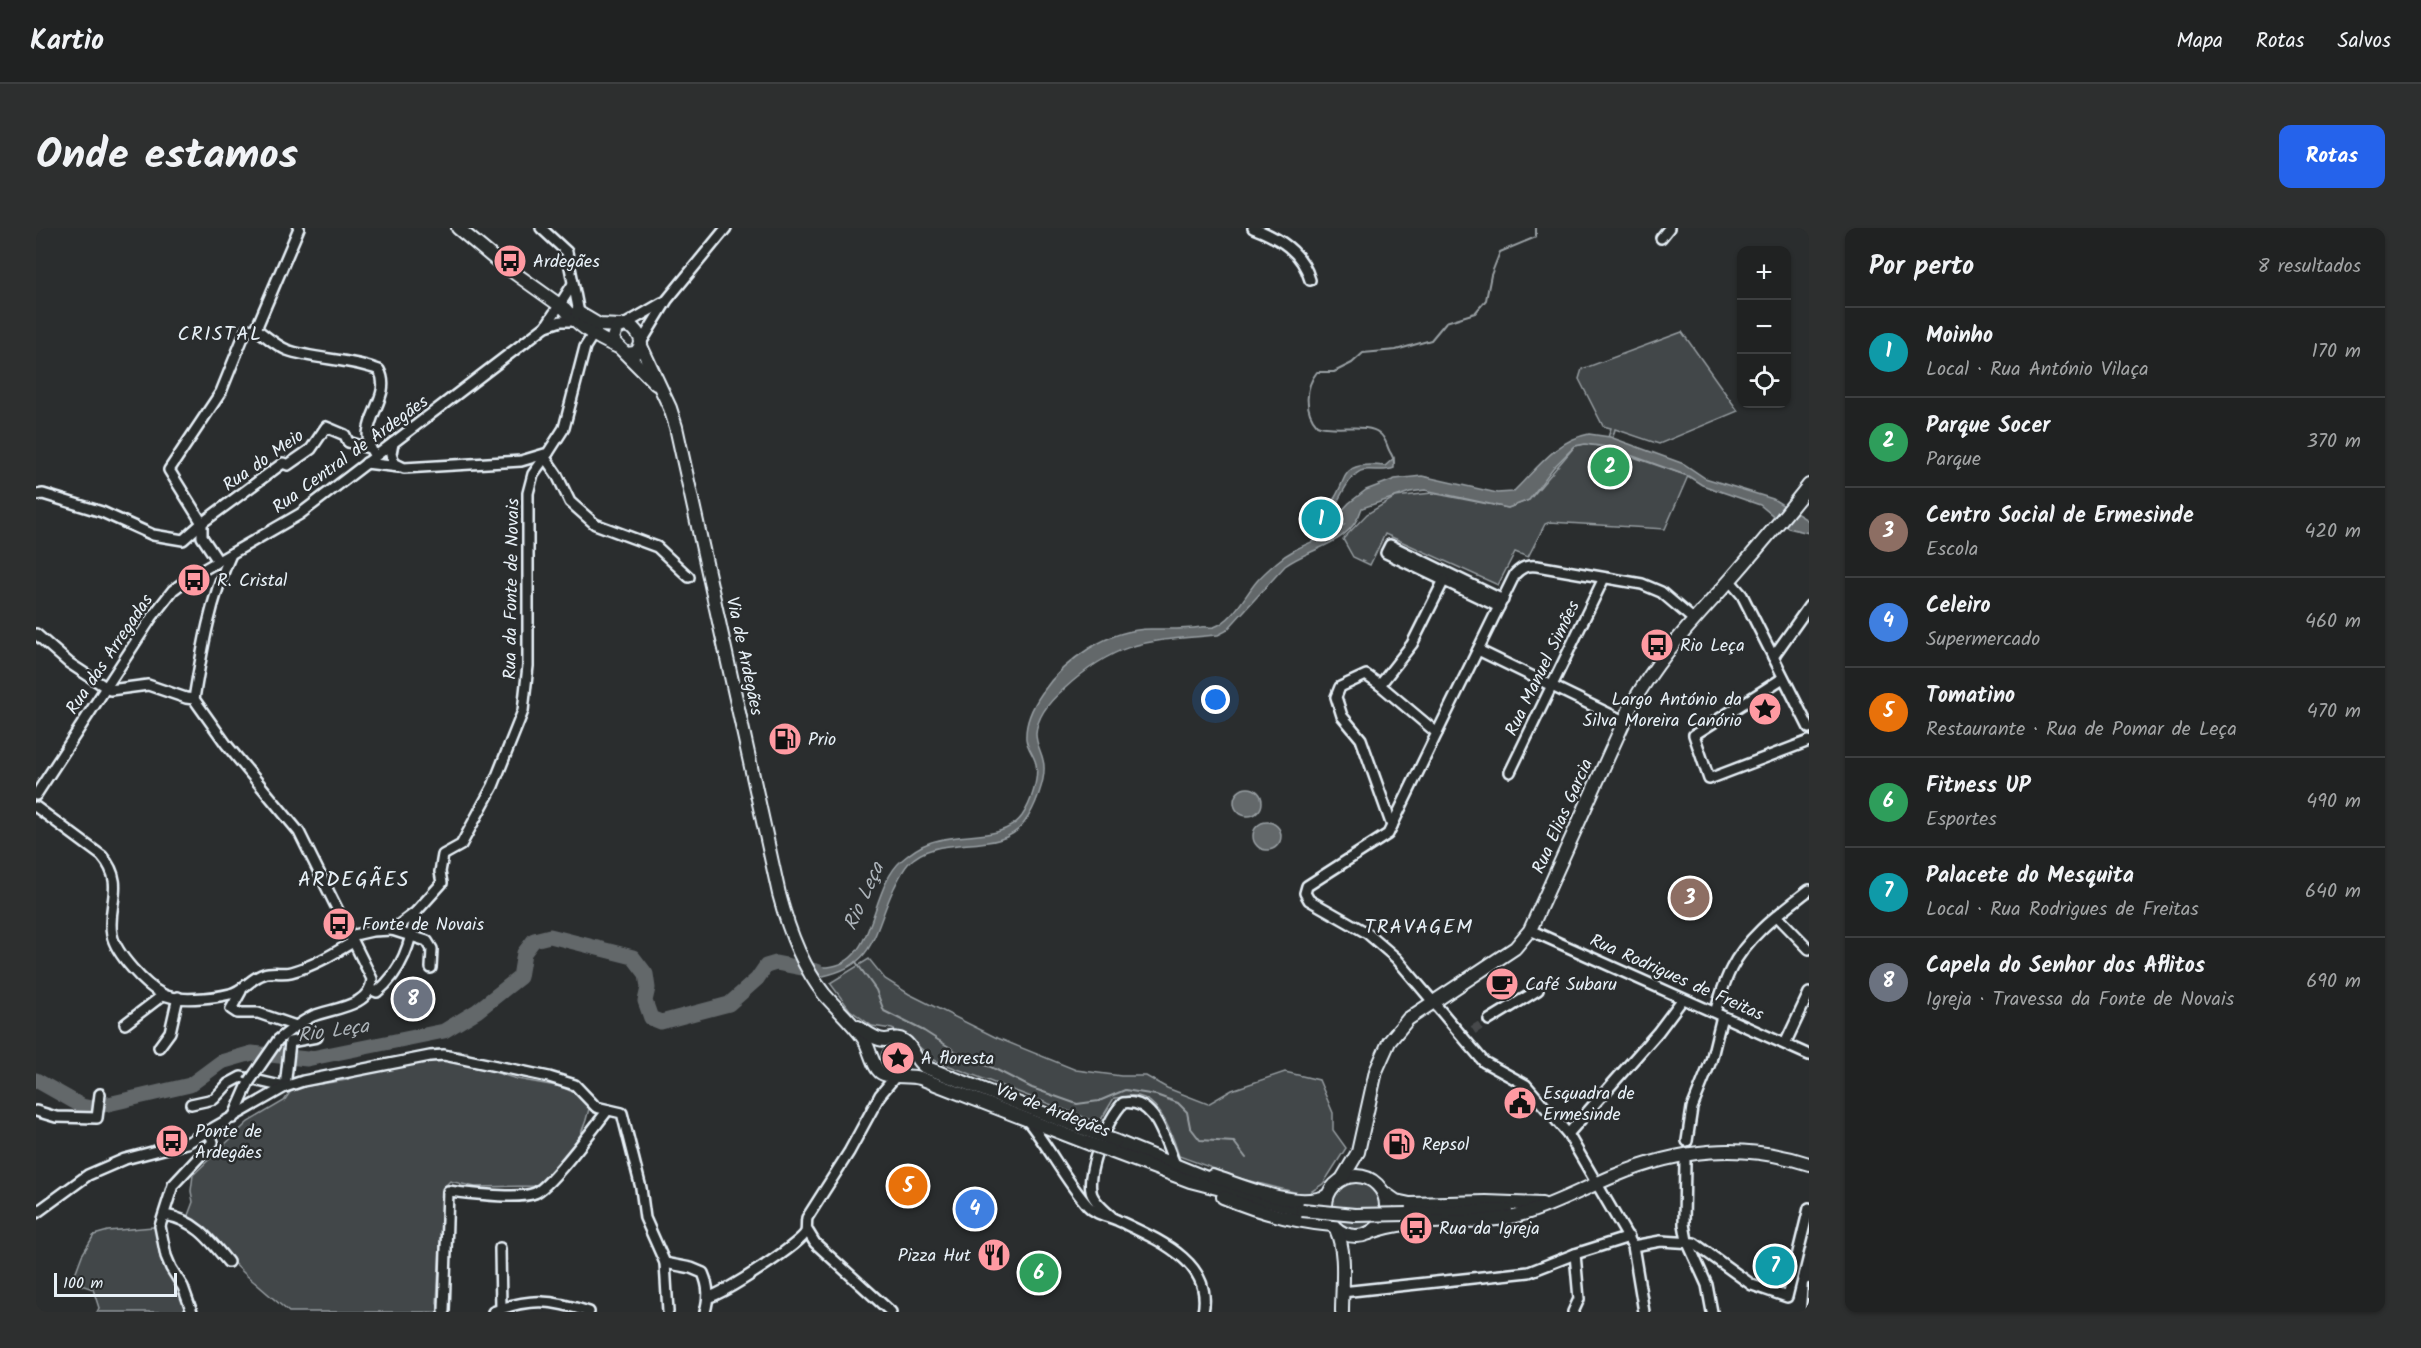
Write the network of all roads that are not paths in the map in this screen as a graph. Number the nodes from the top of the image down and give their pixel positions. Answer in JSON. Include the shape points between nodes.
{"nodes":[{"id":1,"x":299,"y":228,"type":"edge"},
{"id":2,"x":458,"y":228,"type":"edge"},
{"id":3,"x":541,"y":228,"type":"edge"},
{"id":4,"x":726,"y":228,"type":"edge"},
{"id":5,"x":1253,"y":228,"type":"edge"},
{"id":6,"x":1669,"y":228,"type":"edge"},
{"id":7,"x":1661,"y":238,"type":"dead end"},
{"id":8,"x":1310,"y":280,"type":"dead end"},
{"id":9,"x":573,"y":284,"type":"junction"},
{"id":10,"x":667,"y":300,"type":"junction"},
{"id":11,"x":562,"y":307,"type":"junction"},
{"id":12,"x":578,"y":317,"type":"junction"},
{"id":13,"x":546,"y":326,"type":"junction"},
{"id":14,"x":622,"y":326,"type":"junction"},
{"id":15,"x":251,"y":329,"type":"junction"},
{"id":16,"x":594,"y":333,"type":"junction"},
{"id":17,"x":641,"y":343,"type":"junction"},
{"id":18,"x":622,"y":350,"type":"junction"},
{"id":19,"x":663,"y":391,"type":"junction"},
{"id":20,"x":393,"y":443,"type":"junction"},
{"id":21,"x":369,"y":447,"type":"junction"},
{"id":22,"x":375,"y":456,"type":"junction"},
{"id":23,"x":547,"y":456,"type":"junction"},
{"id":24,"x":366,"y":463,"type":"junction"},
{"id":25,"x":397,"y":465,"type":"junction"},
{"id":26,"x":1809,"y":485,"type":"edge"},
{"id":27,"x":36,"y":495,"type":"edge"},
{"id":28,"x":202,"y":524,"type":"junction"},
{"id":29,"x":231,"y":554,"type":"junction"},
{"id":30,"x":218,"y":561,"type":"junction"},
{"id":31,"x":689,"y":577,"type":"dead end"},
{"id":32,"x":1604,"y":578,"type":"junction"},
{"id":33,"x":1444,"y":580,"type":"junction"},
{"id":34,"x":1730,"y":581,"type":"junction"},
{"id":35,"x":1501,"y":603,"type":"junction"},
{"id":36,"x":1809,"y":606,"type":"edge"},
{"id":37,"x":1694,"y":620,"type":"junction"},
{"id":38,"x":36,"y":634,"type":"edge"},
{"id":39,"x":1478,"y":650,"type":"junction"},
{"id":40,"x":1773,"y":657,"type":"junction"},
{"id":41,"x":1783,"y":678,"type":"junction"},
{"id":42,"x":1380,"y":685,"type":"junction"},
{"id":43,"x":1552,"y":686,"type":"junction"},
{"id":44,"x":106,"y":688,"type":"junction"},
{"id":45,"x":194,"y":699,"type":"junction"},
{"id":46,"x":1624,"y":721,"type":"junction"},
{"id":47,"x":1809,"y":728,"type":"edge"},
{"id":48,"x":1437,"y":733,"type":"junction"},
{"id":49,"x":1809,"y":741,"type":"edge"},
{"id":50,"x":1510,"y":772,"type":"dead end"},
{"id":51,"x":36,"y":795,"type":"edge"},
{"id":52,"x":36,"y":807,"type":"edge"},
{"id":53,"x":1392,"y":826,"type":"junction"},
{"id":54,"x":1809,"y":890,"type":"edge"},
{"id":55,"x":416,"y":912,"type":"junction"},
{"id":56,"x":1777,"y":916,"type":"junction"},
{"id":57,"x":392,"y":930,"type":"junction"},
{"id":58,"x":1530,"y":930,"type":"junction"},
{"id":59,"x":411,"y":934,"type":"junction"},
{"id":60,"x":352,"y":939,"type":"junction"},
{"id":61,"x":1809,"y":949,"type":"edge"},
{"id":62,"x":431,"y":968,"type":"dead end"},
{"id":63,"x":370,"y":990,"type":"junction"},
{"id":64,"x":1538,"y":990,"type":"dead end"},
{"id":65,"x":241,"y":991,"type":"junction"},
{"id":66,"x":1809,"y":993,"type":"edge"},
{"id":67,"x":163,"y":995,"type":"junction"},
{"id":68,"x":178,"y":997,"type":"junction"},
{"id":69,"x":1682,"y":1000,"type":"junction"},
{"id":70,"x":1433,"y":1001,"type":"junction"},
{"id":71,"x":1718,"y":1014,"type":"junction"},
{"id":72,"x":847,"y":1020,"type":"junction"},
{"id":73,"x":1489,"y":1020,"type":"tunnel mouth"},
{"id":74,"x":125,"y":1024,"type":"dead end"},
{"id":75,"x":296,"y":1026,"type":"junction"},
{"id":76,"x":1473,"y":1030,"type":"tunnel mouth"},
{"id":77,"x":1463,"y":1036,"type":"junction"},
{"id":78,"x":317,"y":1037,"type":"dead end"},
{"id":79,"x":885,"y":1040,"type":"junction"},
{"id":80,"x":1785,"y":1044,"type":"junction"},
{"id":81,"x":159,"y":1047,"type":"dead end"},
{"id":82,"x":1809,"y":1055,"type":"edge"},
{"id":83,"x":913,"y":1056,"type":"junction"},
{"id":84,"x":874,"y":1059,"type":"junction"},
{"id":85,"x":898,"y":1076,"type":"junction"},
{"id":86,"x":285,"y":1088,"type":"junction"},
{"id":87,"x":100,"y":1094,"type":"dead end"},
{"id":88,"x":191,"y":1104,"type":"dead end"},
{"id":89,"x":608,"y":1110,"type":"junction"},
{"id":90,"x":36,"y":1111,"type":"edge"},
{"id":91,"x":233,"y":1118,"type":"junction"},
{"id":92,"x":1026,"y":1119,"type":"junction"},
{"id":93,"x":209,"y":1131,"type":"junction"},
{"id":94,"x":1568,"y":1134,"type":"junction"},
{"id":95,"x":1092,"y":1138,"type":"junction"},
{"id":96,"x":1687,"y":1141,"type":"dead end"},
{"id":97,"x":1113,"y":1146,"type":"junction"},
{"id":98,"x":1358,"y":1152,"type":"junction"},
{"id":99,"x":1685,"y":1161,"type":"dead end"},
{"id":100,"x":1174,"y":1164,"type":"junction"},
{"id":101,"x":1809,"y":1164,"type":"edge"},
{"id":102,"x":1189,"y":1175,"type":"junction"},
{"id":103,"x":1365,"y":1177,"type":"junction"},
{"id":104,"x":1342,"y":1179,"type":"junction"},
{"id":105,"x":1598,"y":1184,"type":"junction"},
{"id":106,"x":1383,"y":1192,"type":"junction"},
{"id":107,"x":1327,"y":1196,"type":"junction"},
{"id":108,"x":1546,"y":1204,"type":"junction"},
{"id":109,"x":1809,"y":1208,"type":"edge"},
{"id":110,"x":36,"y":1213,"type":"edge"},
{"id":111,"x":165,"y":1215,"type":"junction"},
{"id":112,"x":1115,"y":1220,"type":"junction"},
{"id":113,"x":1334,"y":1227,"type":"junction"},
{"id":114,"x":807,"y":1230,"type":"junction"},
{"id":115,"x":1364,"y":1234,"type":"junction"},
{"id":116,"x":1629,"y":1237,"type":"junction"},
{"id":117,"x":1687,"y":1241,"type":"junction"},
{"id":118,"x":1633,"y":1246,"type":"junction"},
{"id":119,"x":500,"y":1248,"type":"dead end"},
{"id":120,"x":1575,"y":1254,"type":"junction"},
{"id":121,"x":1712,"y":1256,"type":"junction"},
{"id":122,"x":228,"y":1262,"type":"dead end"},
{"id":123,"x":665,"y":1263,"type":"junction"},
{"id":124,"x":1343,"y":1263,"type":"junction"},
{"id":125,"x":1697,"y":1264,"type":"junction"},
{"id":126,"x":1342,"y":1292,"type":"junction"},
{"id":127,"x":709,"y":1297,"type":"junction"},
{"id":128,"x":497,"y":1310,"type":"edge"},
{"id":129,"x":444,"y":1311,"type":"edge"},
{"id":130,"x":192,"y":1312,"type":"edge"},
{"id":131,"x":590,"y":1312,"type":"edge"},
{"id":132,"x":668,"y":1312,"type":"edge"},
{"id":133,"x":705,"y":1312,"type":"edge"},
{"id":134,"x":891,"y":1312,"type":"edge"},
{"id":135,"x":1203,"y":1312,"type":"edge"},
{"id":136,"x":1342,"y":1312,"type":"edge"},
{"id":137,"x":1573,"y":1312,"type":"edge"},
{"id":138,"x":1644,"y":1312,"type":"edge"},
{"id":139,"x":1712,"y":1312,"type":"edge"}],
"edges":[{"from":1,"to":15,"type":"street"},
{"from":2,"to":11,"type":"main road"},
{"from":3,"to":9,"type":"street","via":[[567,252]]},
{"from":4,"to":10,"type":"street"},
{"from":5,"to":8,"type":"street","via":[[1286,243]]},
{"from":6,"to":7,"type":"street"},
{"from":9,"to":11,"type":"street","name":"Rua Central de Ardegães"},
{"from":9,"to":12,"type":"street"},
{"from":10,"to":14,"type":"street"},
{"from":10,"to":17,"type":"street"},
{"from":11,"to":12,"type":"main road"},
{"from":11,"to":13,"type":"street","name":"Rua Central de Ardegães"},
{"from":12,"to":13,"type":"street","name":"Rua Central de Ardegães"},
{"from":12,"to":14,"type":"main road","via":[[598,325]]},
{"from":12,"to":16,"type":"main road","name":"Via de Ardegães"},
{"from":13,"to":20,"type":"street","name":"Rua Central de Ardegães"},
{"from":14,"to":17,"type":"main road","via":[[633,328]]},
{"from":14,"to":18,"type":"main road","via":[[614,333],[615,343]]},
{"from":15,"to":21,"type":"street","via":[[290,351],[378,370],[383,385],[366,437]]},
{"from":15,"to":28,"type":"street","via":[[221,392],[169,470]]},
{"from":16,"to":18,"type":"main road","name":"Via de Ardegães"},
{"from":16,"to":23,"type":"street","via":[[585,347],[564,428]]},
{"from":17,"to":18,"type":"main road","via":[[635,353]]},
{"from":17,"to":19,"type":"main road","name":"Via de Ardegães"},
{"from":18,"to":19,"type":"main road","name":"Via de Ardegães"},
{"from":19,"to":72,"type":"main road","name":"Via de Ardegães","via":[[676,427],[779,894],[795,943],[823,993]]},
{"from":20,"to":22,"type":"street","name":"Rua Central de Ardegães"},
{"from":20,"to":25,"type":"street"},
{"from":21,"to":22,"type":"street"},
{"from":21,"to":28,"type":"street","name":"Rua do Meio","via":[[348,442],[345,435],[328,426],[302,458],[288,465],[283,463]]},
{"from":22,"to":24,"type":"street","name":"Rua Central de Ardegães"},
{"from":23,"to":25,"type":"street","via":[[416,468]]},
{"from":23,"to":31,"type":"street","via":[[570,502],[595,524],[657,547]]},
{"from":23,"to":55,"type":"street","name":"Rua da Fonte de Novais","via":[[533,474],[528,493],[528,666],[523,711],[493,786],[461,845],[443,855],[442,883]]},
{"from":24,"to":25,"type":"street"},
{"from":24,"to":29,"type":"street","name":"Rua Central de Ardegães","via":[[300,514]]},
{"from":26,"to":34,"type":"main road","name":"Rua Elias Garcia"},
{"from":27,"to":28,"type":"street","name":"Rua do Meio","via":[[82,506],[153,535],[173,539],[183,540]]},
{"from":28,"to":30,"type":"street","via":[[202,537]]},
{"from":29,"to":30,"type":"street","name":"Rua das Arregadas"},
{"from":29,"to":45,"type":"street","via":[[204,641]]},
{"from":30,"to":44,"type":"street","name":"Rua das Arregadas","via":[[173,590]]},
{"from":32,"to":35,"type":"street","via":[[1529,566],[1515,574]]},
{"from":32,"to":37,"type":"street","via":[[1642,584],[1661,592]]},
{"from":32,"to":43,"type":"street","name":"Rua Manuel Simões"},
{"from":33,"to":35,"type":"street"},
{"from":33,"to":35,"type":"street","via":[[1386,553],[1390,545]]},
{"from":33,"to":42,"type":"street","via":[[1412,644]]},
{"from":34,"to":37,"type":"main road","name":"Rua Elias Garcia"},
{"from":34,"to":40,"type":"street","via":[[1742,595]]},
{"from":35,"to":39,"type":"street"},
{"from":36,"to":40,"type":"street"},
{"from":37,"to":46,"type":"main road","name":"Rua Elias Garcia","via":[[1660,658]]},
{"from":38,"to":44,"type":"street"},
{"from":39,"to":43,"type":"street"},
{"from":39,"to":48,"type":"street"},
{"from":40,"to":41,"type":"street"},
{"from":41,"to":47,"type":"street"},
{"from":41,"to":49,"type":"street","via":[[1694,735],[1709,779]]},
{"from":42,"to":48,"type":"street"},
{"from":42,"to":53,"type":"street","via":[[1366,675],[1341,687],[1336,697],[1342,716],[1361,739]]},
{"from":43,"to":46,"type":"street"},
{"from":43,"to":50,"type":"street","name":"Rua Manuel Simões"},
{"from":44,"to":45,"type":"street","via":[[148,685]]},
{"from":44,"to":51,"type":"street","name":"Rua das Arregadas"},
{"from":45,"to":60,"type":"street","via":[[298,832]]},
{"from":46,"to":58,"type":"main road","name":"Rua Elias Garcia"},
{"from":48,"to":53,"type":"street"},
{"from":52,"to":67,"type":"street","via":[[110,865],[115,883],[112,935],[120,954]]},
{"from":53,"to":70,"type":"street","via":[[1388,834],[1307,886],[1305,893],[1309,900],[1367,933],[1396,958]]},
{"from":54,"to":56,"type":"street"},
{"from":55,"to":57,"type":"street","name":"Rua da Fonte de Novais"},
{"from":55,"to":59,"type":"street","name":"Rua da Fonte de Novais"},
{"from":56,"to":61,"type":"street"},
{"from":56,"to":71,"type":"street","via":[[1735,962]]},
{"from":57,"to":59,"type":"street"},
{"from":57,"to":60,"type":"street","via":[[372,931]]},
{"from":58,"to":69,"type":"street","name":"Rua Rodrigues de Freitas"},
{"from":58,"to":70,"type":"main road","name":"Rua Elias Garcia","via":[[1515,948]]},
{"from":59,"to":62,"type":"street","via":[[427,941],[432,950]]},
{"from":59,"to":63,"type":"street","name":"Rua da Fonte de Novais","via":[[390,981],[376,992]]},
{"from":60,"to":63,"type":"street","via":[[372,979]]},
{"from":60,"to":65,"type":"street","via":[[319,962],[290,972],[266,973],[250,980]]},
{"from":63,"to":75,"type":"street","via":[[341,1009]]},
{"from":64,"to":73,"type":"street"},
{"from":65,"to":68,"type":"street","via":[[204,999]]},
{"from":65,"to":75,"type":"street","via":[[231,1009],[237,1013],[258,1013]]},
{"from":66,"to":80,"type":"street"},
{"from":67,"to":68,"type":"street"},
{"from":67,"to":74,"type":"street"},
{"from":68,"to":81,"type":"street","via":[[170,1032]]},
{"from":69,"to":71,"type":"street","name":"Rua Rodrigues de Freitas"},
{"from":69,"to":94,"type":"street"},
{"from":70,"to":77,"type":"street"},
{"from":70,"to":98,"type":"main road","name":"Rua Elias Garcia","via":[[1408,1019],[1389,1042],[1376,1071]]},
{"from":71,"to":80,"type":"street","name":"Rua Rodrigues de Freitas"},
{"from":71,"to":96,"type":"street","via":[[1711,1061],[1692,1108]]},
{"from":72,"to":79,"type":"main road","name":"Via de Ardegães"},
{"from":72,"to":84,"type":"main road","name":"Via de Ardegães","via":[[864,1039]]},
{"from":75,"to":91,"type":"street","bridge":true,"via":[[278,1040],[249,1082]]},
{"from":76,"to":77,"type":"street"},
{"from":77,"to":94,"type":"street","via":[[1488,1066],[1526,1085]]},
{"from":78,"to":86,"type":"street","via":[[290,1042]]},
{"from":79,"to":83,"type":"main road","name":"Via de Ardegães","via":[[906,1042]]},
{"from":79,"to":84,"type":"main road","via":[[875,1051]]},
{"from":80,"to":82,"type":"street","name":"Rua Rodrigues de Freitas"},
{"from":83,"to":85,"type":"main road","via":[[908,1070]]},
{"from":83,"to":95,"type":"main road","name":"Via de Ardegães","via":[[925,1067]]},
{"from":84,"to":85,"type":"main road","name":"Via de Ardegães","via":[[880,1072]]},
{"from":85,"to":92,"type":"main road","name":"Via de Ardegães","via":[[920,1078]]},
{"from":85,"to":114,"type":"street","via":[[880,1095],[807,1218]]},
{"from":86,"to":88,"type":"street","via":[[241,1077],[214,1099]]},
{"from":86,"to":89,"type":"street","via":[[303,1081],[444,1055],[575,1085],[596,1107]]},
{"from":86,"to":91,"type":"street"},
{"from":87,"to":90,"type":"street","via":[[98,1118],[56,1117]]},
{"from":89,"to":123,"type":"street","via":[[622,1113],[645,1203],[645,1218]]},
{"from":89,"to":129,"type":"street","via":[[548,1184],[535,1194],[492,1196],[448,1191]]},
{"from":91,"to":93,"type":"street"},
{"from":92,"to":95,"type":"main road","name":"Via de Ardegães"},
{"from":92,"to":112,"type":"street","via":[[1089,1208]]},
{"from":93,"to":110,"type":"street","via":[[187,1143],[125,1159],[88,1175]]},
{"from":93,"to":111,"type":"street","via":[[213,1142],[173,1185]]},
{"from":94,"to":105,"type":"street"},
{"from":95,"to":97,"type":"main road","name":"Via de Ardegães","bridge":true},
{"from":97,"to":100,"type":"main road","name":"Via de Ardegães"},
{"from":97,"to":102,"type":"main road","name":"Via de Ardegães"},
{"from":98,"to":103,"type":"main road","name":"Rua Elias Garcia"},
{"from":98,"to":104,"type":"main road","name":"Rua Elias Garcia"},
{"from":99,"to":117,"type":"street","via":[[1682,1214]]},
{"from":100,"to":102,"type":"main road","name":"Via de Ardegães"},
{"from":100,"to":112,"type":"street","via":[[1155,1119],[1144,1106],[1134,1101],[1123,1103],[1108,1124],[1090,1179],[1091,1194]]},
{"from":101,"to":105,"type":"main road","via":[[1726,1150],[1682,1154]]},
{"from":102,"to":107,"type":"main road","name":"Via de Ardegães","via":[[1305,1202]]},
{"from":102,"to":108,"type":"main road","name":"Via de Ardegães","bridge":true,"via":[[1259,1200],[1302,1210],[1354,1215],[1486,1212]]},
{"from":102,"to":113,"type":"main road","name":"Via de Ardegães","via":[[1214,1193],[1258,1211]]},
{"from":103,"to":104,"type":"main road"},
{"from":103,"to":106,"type":"main road"},
{"from":104,"to":107,"type":"main road"},
{"from":105,"to":108,"type":"main road"},
{"from":105,"to":116,"type":"street"},
{"from":106,"to":108,"type":"main road","via":[[1410,1204]]},
{"from":106,"to":115,"type":"main road","via":[[1386,1210],[1377,1227]]},
{"from":107,"to":113,"type":"main road","via":[[1326,1214]]},
{"from":108,"to":115,"type":"main road","via":[[1526,1213],[1486,1221],[1392,1225]]},
{"from":109,"to":121,"type":"street","via":[[1787,1297],[1752,1285]]},
{"from":111,"to":122,"type":"street","via":[[194,1226]]},
{"from":111,"to":130,"type":"street","via":[[160,1226],[166,1256]]},
{"from":112,"to":135,"type":"street","via":[[1187,1259],[1201,1282]]},
{"from":113,"to":115,"type":"main road","via":[[1350,1235]]},
{"from":113,"to":124,"type":"main road","via":[[1341,1241]]},
{"from":114,"to":127,"type":"street","via":[[789,1251],[719,1295]]},
{"from":114,"to":134,"type":"street","via":[[815,1243]]},
{"from":115,"to":124,"type":"main road"},
{"from":116,"to":118,"type":"street"},
{"from":116,"to":120,"type":"street"},
{"from":117,"to":118,"type":"street"},
{"from":117,"to":121,"type":"street"},
{"from":117,"to":125,"type":"street"},
{"from":118,"to":138,"type":"street"},
{"from":119,"to":128,"type":"street"},
{"from":120,"to":126,"type":"street","via":[[1529,1272]]},
{"from":120,"to":137,"type":"street","via":[[1579,1299]]},
{"from":121,"to":125,"type":"street"},
{"from":123,"to":127,"type":"street","via":[[703,1273]]},
{"from":123,"to":132,"type":"street"},
{"from":124,"to":126,"type":"main road"},
{"from":125,"to":139,"type":"street"},
{"from":126,"to":136,"type":"main road"},
{"from":127,"to":133,"type":"street"},
{"from":128,"to":131,"type":"street","via":[[534,1301],[554,1301]]}]}
